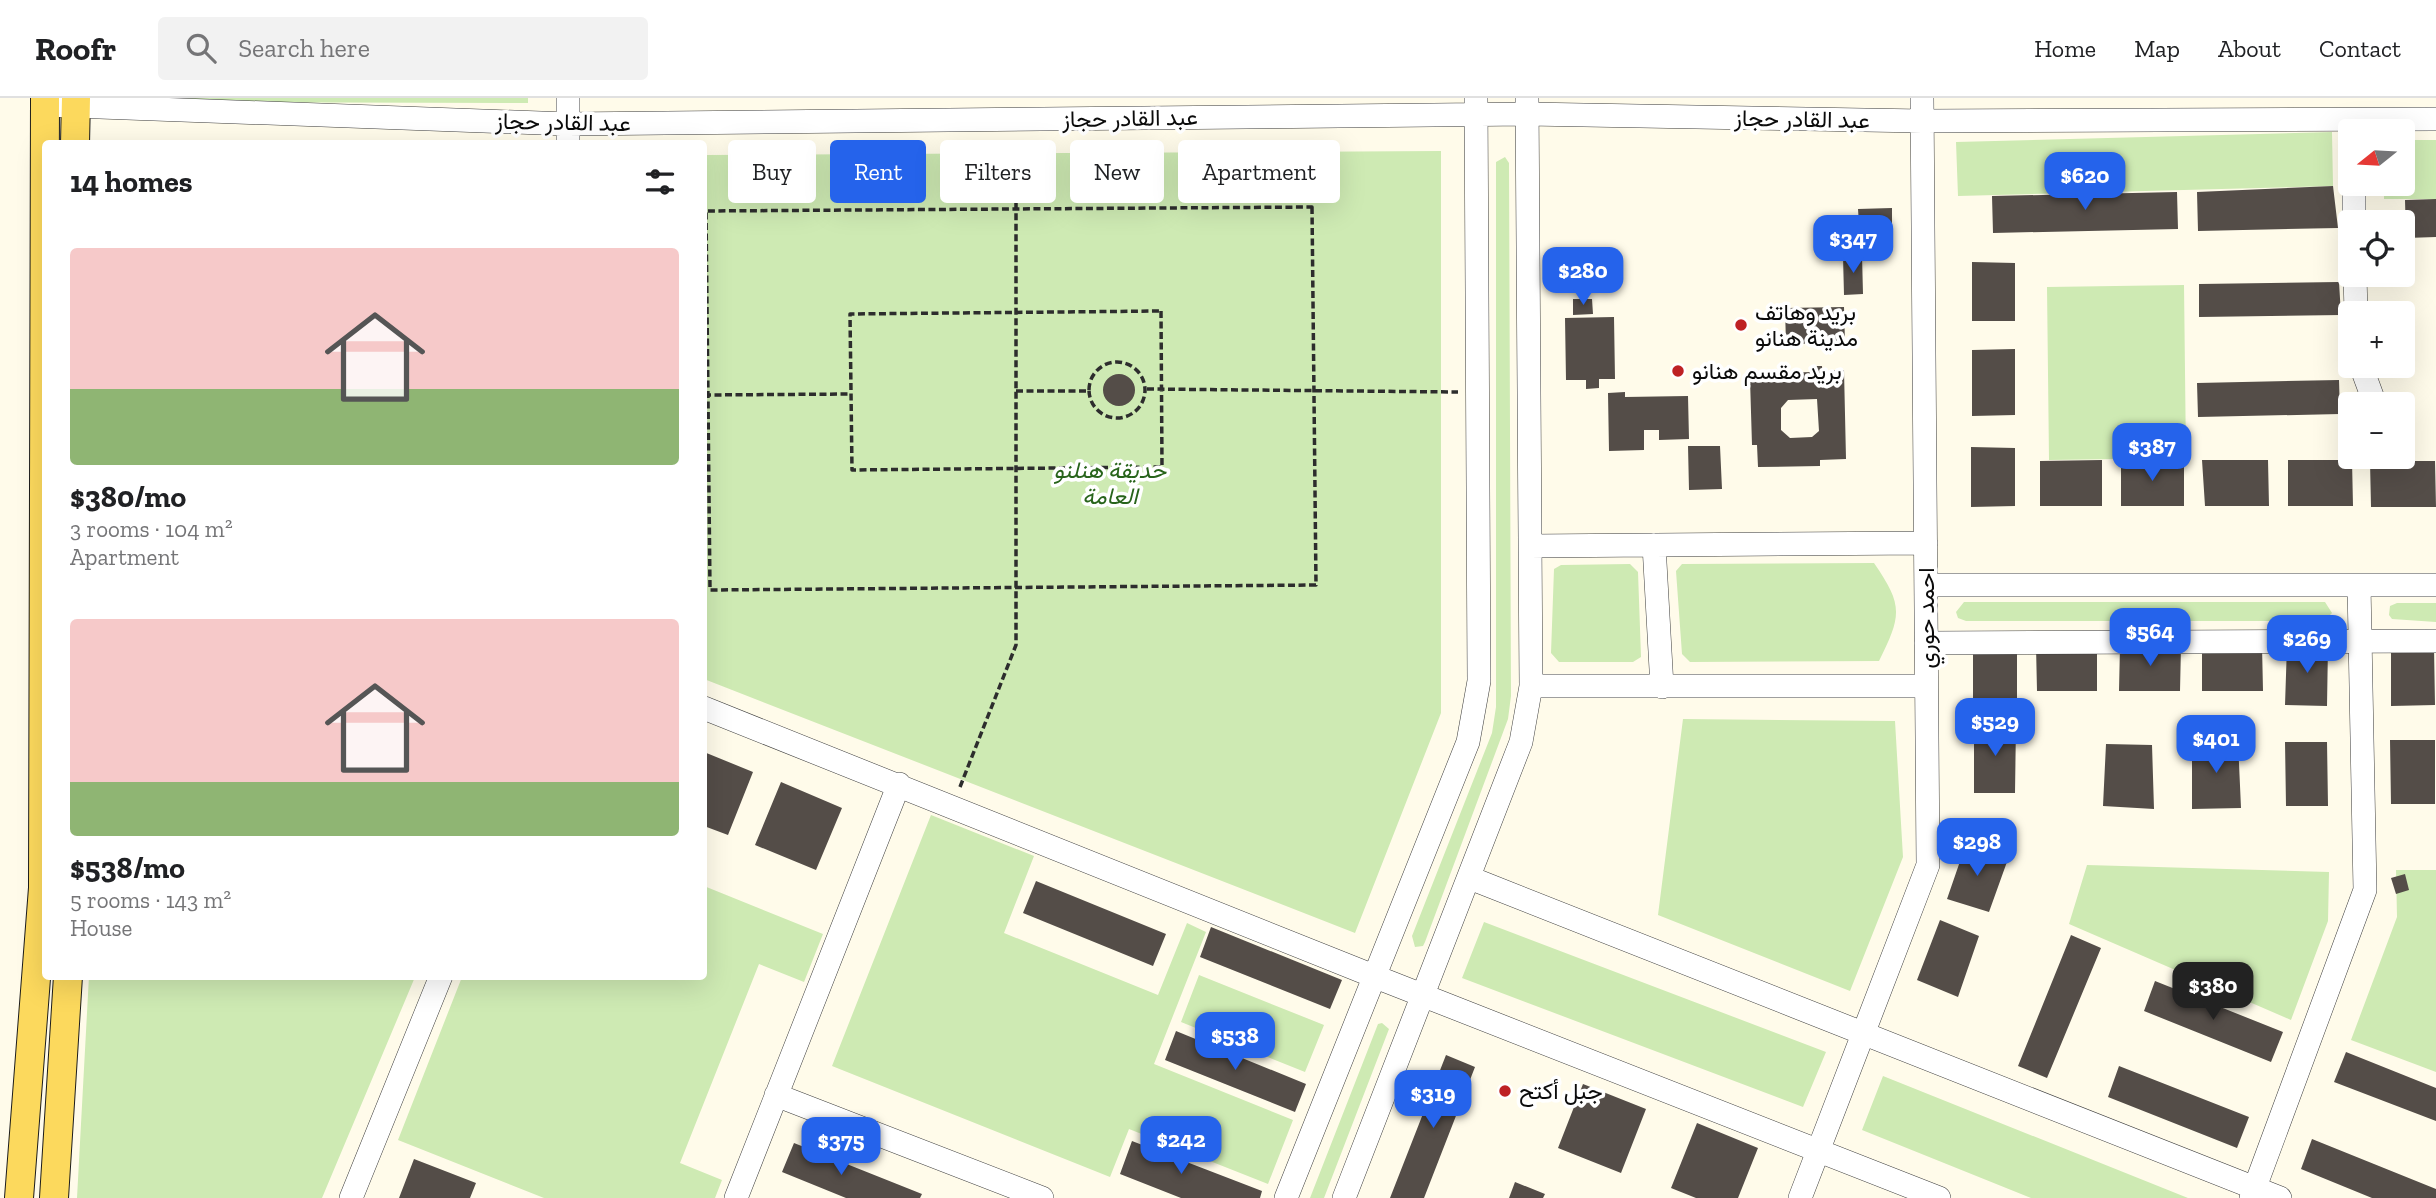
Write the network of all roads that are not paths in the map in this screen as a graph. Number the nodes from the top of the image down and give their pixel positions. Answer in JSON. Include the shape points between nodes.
{"nodes":[{"id":1,"x":568,"y":98,"type":"edge"},
{"id":2,"x":45,"y":101,"type":"edge"},
{"id":3,"x":76,"y":101,"type":"edge"},
{"id":4,"x":1476,"y":106,"type":"edge"},
{"id":5,"x":1527,"y":106,"type":"edge"},
{"id":6,"x":1922,"y":109,"type":"edge"},
{"id":7,"x":2436,"y":119,"type":"edge"},
{"id":8,"x":2415,"y":121,"type":"edge"},
{"id":9,"x":2338,"y":124,"type":"edge"},
{"id":10,"x":568,"y":134,"type":"edge"},
{"id":11,"x":45,"y":140,"type":"edge"},
{"id":12,"x":75,"y":140,"type":"edge"},
{"id":13,"x":1926,"y":543,"type":"junction"},
{"id":14,"x":1654,"y":545,"type":"junction"},
{"id":15,"x":1530,"y":546,"type":"junction"},
{"id":16,"x":1926,"y":585,"type":"junction"},
{"id":17,"x":2359,"y":585,"type":"junction"},
{"id":18,"x":2436,"y":585,"type":"edge"},
{"id":19,"x":2436,"y":641,"type":"edge"},
{"id":20,"x":2360,"y":642,"type":"junction"},
{"id":21,"x":1926,"y":643,"type":"junction"},
{"id":22,"x":1531,"y":686,"type":"junction"},
{"id":23,"x":1926,"y":686,"type":"junction"},
{"id":24,"x":1662,"y":687,"type":"junction"},
{"id":25,"x":707,"y":709,"type":"edge"},
{"id":26,"x":899,"y":784,"type":"junction"},
{"id":27,"x":1470,"y":878,"type":"junction"},
{"id":28,"x":42,"y":901,"type":"edge"},
{"id":29,"x":1376,"y":977,"type":"junction"},
{"id":30,"x":68,"y":980,"type":"edge"},
{"id":31,"x":439,"y":980,"type":"edge"},
{"id":32,"x":1424,"y":996,"type":"junction"},
{"id":33,"x":1863,"y":1034,"type":"junction"},
{"id":34,"x":776,"y":1095,"type":"junction"},
{"id":35,"x":1818,"y":1151,"type":"junction"},
{"id":36,"x":2253,"y":1193,"type":"edge"},
{"id":37,"x":19,"y":1198,"type":"edge"},
{"id":38,"x":54,"y":1198,"type":"edge"},
{"id":39,"x":351,"y":1198,"type":"edge"},
{"id":40,"x":736,"y":1198,"type":"edge"},
{"id":41,"x":1042,"y":1198,"type":"edge"},
{"id":42,"x":1286,"y":1198,"type":"edge"},
{"id":43,"x":1344,"y":1198,"type":"edge"},
{"id":44,"x":1800,"y":1198,"type":"edge"},
{"id":45,"x":1938,"y":1198,"type":"edge"},
{"id":46,"x":2280,"y":1198,"type":"edge"}],
"edges":[{"from":1,"to":10,"type":"street"},
{"from":2,"to":3,"type":"street","name":"عبد القادر حجاز"},
{"from":2,"to":11,"type":"main road"},
{"from":3,"to":10,"type":"street","name":"عبد القادر حجاز"},
{"from":3,"to":12,"type":"main road"},
{"from":4,"to":5,"type":"street","name":"عبد القادر حجاز"},
{"from":4,"to":10,"type":"street","name":"عبد القادر حجاز"},
{"from":4,"to":29,"type":"street","via":[[1479,681],[1468,742]]},
{"from":5,"to":6,"type":"street","name":"عبد القادر حجاز"},
{"from":5,"to":15,"type":"street"},
{"from":6,"to":9,"type":"street","name":"عبد القادر حجاز"},
{"from":6,"to":13,"type":"street","name":"احمد حوري"},
{"from":7,"to":8,"type":"street","name":"عبد القادر حجاز"},
{"from":13,"to":14,"type":"street"},
{"from":13,"to":16,"type":"street","name":"احمد حوري"},
{"from":14,"to":15,"type":"street"},
{"from":14,"to":24,"type":"street"},
{"from":15,"to":22,"type":"street"},
{"from":16,"to":17,"type":"street"},
{"from":16,"to":21,"type":"street","name":"احمد حوري"},
{"from":17,"to":18,"type":"street"},
{"from":17,"to":20,"type":"street"},
{"from":19,"to":20,"type":"street"},
{"from":20,"to":21,"type":"street"},
{"from":20,"to":36,"type":"street","via":[[2365,890]]},
{"from":21,"to":23,"type":"street","name":"احمد حوري"},
{"from":22,"to":24,"type":"street"},
{"from":22,"to":27,"type":"street","via":[[1521,742]]},
{"from":23,"to":24,"type":"street"},
{"from":23,"to":33,"type":"street","name":"احمد حوري","via":[[1928,865]]},
{"from":25,"to":26,"type":"street"},
{"from":26,"to":29,"type":"street"},
{"from":26,"to":34,"type":"street"},
{"from":27,"to":32,"type":"street"},
{"from":27,"to":33,"type":"street"},
{"from":28,"to":37,"type":"main road"},
{"from":29,"to":32,"type":"street"},
{"from":29,"to":42,"type":"street"},
{"from":30,"to":38,"type":"main road"},
{"from":31,"to":39,"type":"street"},
{"from":32,"to":35,"type":"street"},
{"from":32,"to":43,"type":"street"},
{"from":33,"to":35,"type":"street","name":"احمد حوري"},
{"from":33,"to":36,"type":"street"},
{"from":34,"to":40,"type":"street"},
{"from":34,"to":41,"type":"street"},
{"from":35,"to":44,"type":"street","name":"احمد حوري"},
{"from":35,"to":45,"type":"street"},
{"from":36,"to":46,"type":"street"}]}
